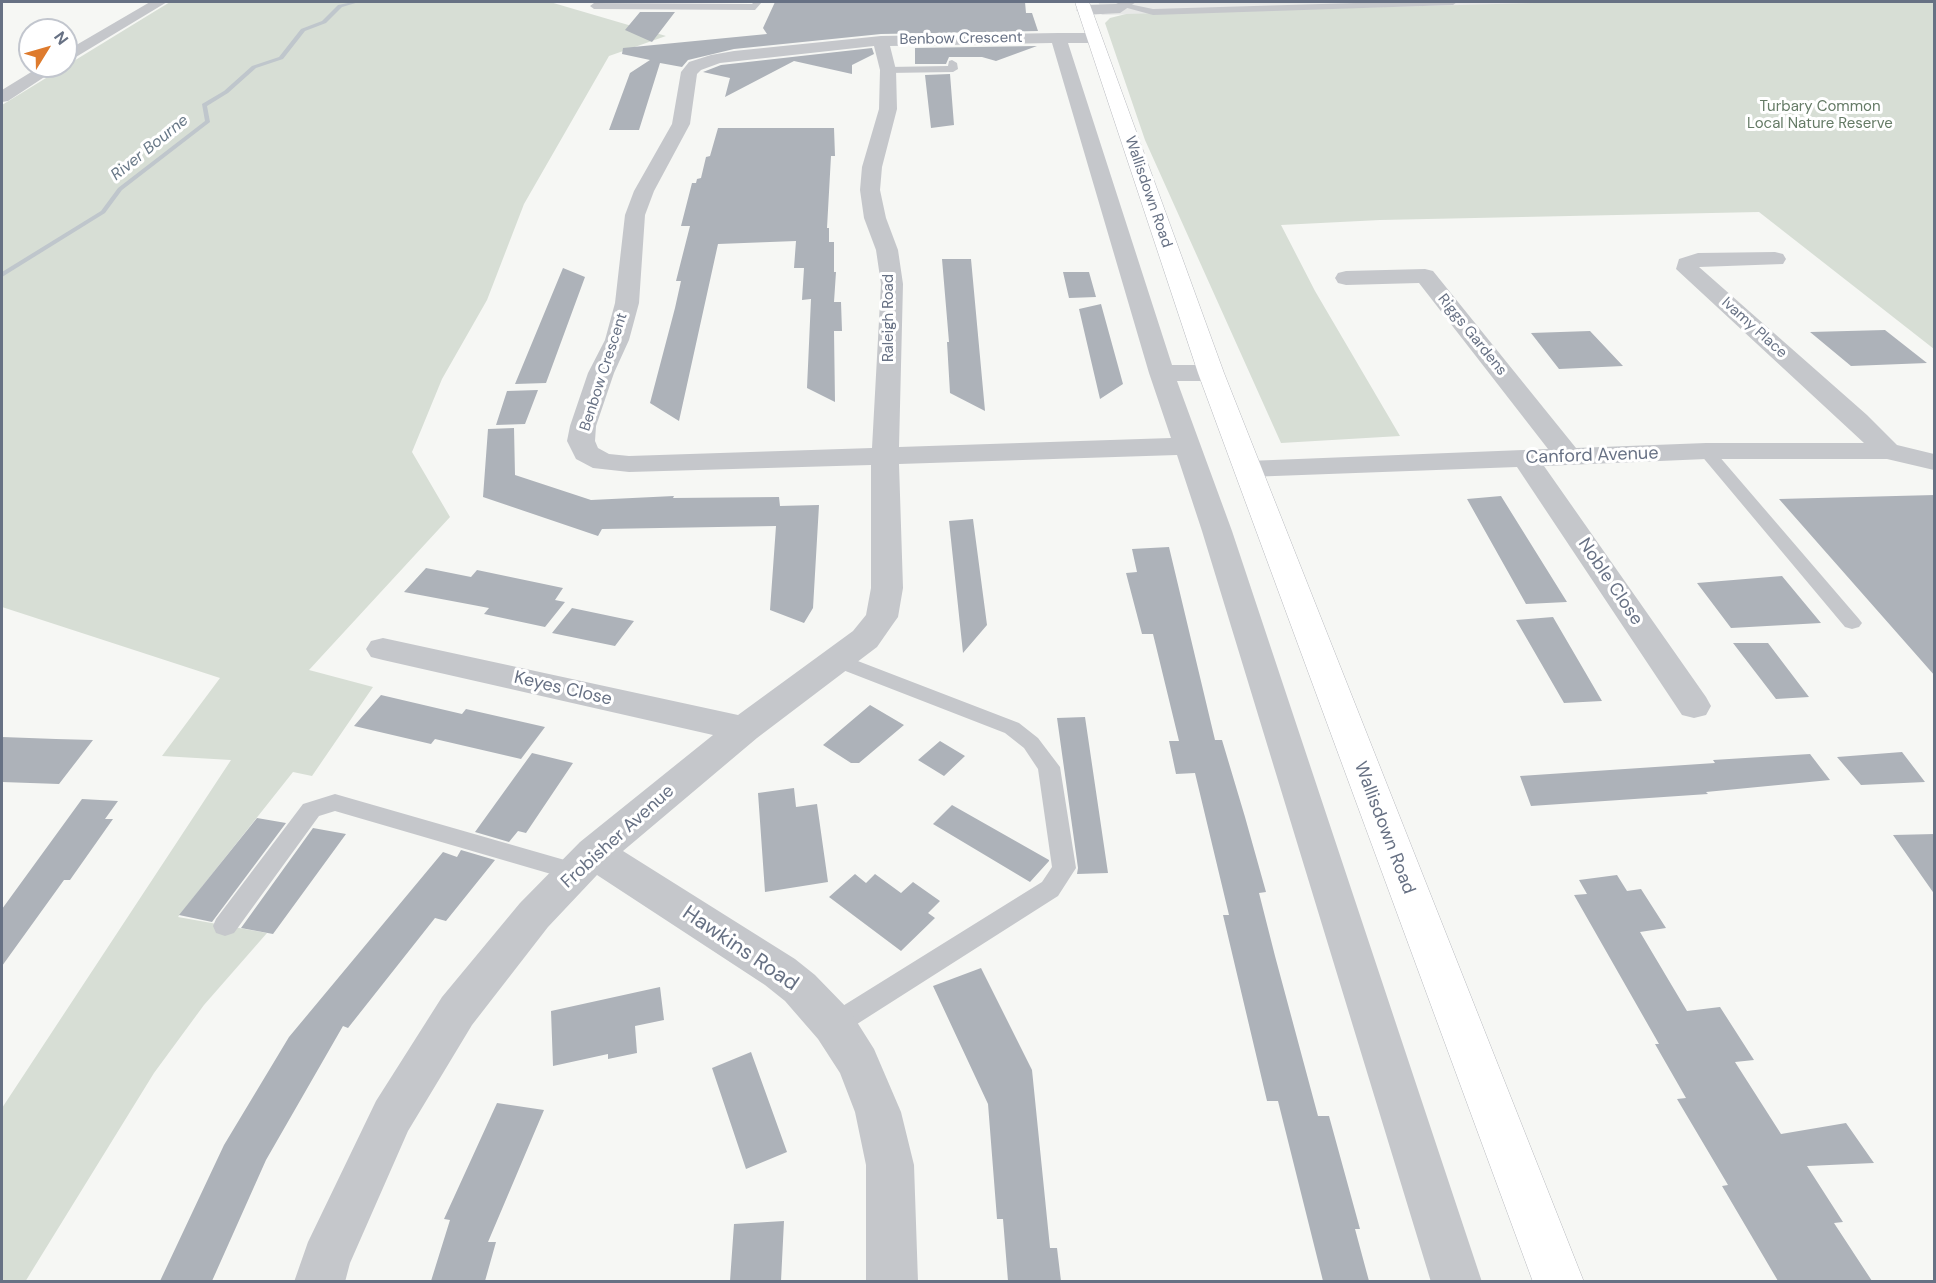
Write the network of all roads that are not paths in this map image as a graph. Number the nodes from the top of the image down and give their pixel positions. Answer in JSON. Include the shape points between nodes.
{"nodes":[{"id":1,"x":160,"y":2,"type":"edge"},
{"id":2,"x":758,"y":2,"type":"edge"},
{"id":3,"x":1453,"y":2,"type":"edge"},
{"id":4,"x":1127,"y":4,"type":"edge"},
{"id":5,"x":594,"y":6,"type":"dead end"},
{"id":6,"x":1083,"y":6,"type":"edge"},
{"id":7,"x":1058,"y":38,"type":"junction"},
{"id":8,"x":1093,"y":38,"type":"junction"},
{"id":9,"x":881,"y":41,"type":"junction"},
{"id":10,"x":78,"y":51,"type":"edge"},
{"id":11,"x":952,"y":63,"type":"dead end"},
{"id":12,"x":888,"y":70,"type":"junction"},
{"id":13,"x":33,"y":78,"type":"edge"},
{"id":14,"x":2,"y":97,"type":"edge"},
{"id":15,"x":1775,"y":259,"type":"dead end"},
{"id":16,"x":1346,"y":278,"type":"dead end"},
{"id":17,"x":1162,"y":373,"type":"junction"},
{"id":18,"x":1211,"y":373,"type":"junction"},
{"id":19,"x":1188,"y":446,"type":"junction"},
{"id":20,"x":1706,"y":451,"type":"junction"},
{"id":21,"x":1887,"y":452,"type":"junction"},
{"id":22,"x":885,"y":456,"type":"junction"},
{"id":23,"x":1568,"y":456,"type":"junction"},
{"id":24,"x":1525,"y":458,"type":"junction"},
{"id":25,"x":1935,"y":462,"type":"edge"},
{"id":26,"x":1248,"y":469,"type":"junction"},
{"id":27,"x":1852,"y":623,"type":"dead end"},
{"id":28,"x":383,"y":649,"type":"dead end"},
{"id":29,"x":837,"y":660,"type":"junction"},
{"id":30,"x":1694,"y":706,"type":"dead end"},
{"id":31,"x":744,"y":729,"type":"junction"},
{"id":32,"x":585,"y":863,"type":"junction"},
{"id":33,"x":225,"y":926,"type":"dead end"},
{"id":34,"x":834,"y":1025,"type":"junction"},
{"id":35,"x":319,"y":1281,"type":"edge"},
{"id":36,"x":892,"y":1281,"type":"edge"},
{"id":37,"x":1457,"y":1281,"type":"edge"},
{"id":38,"x":1559,"y":1281,"type":"edge"}],
"edges":[{"from":1,"to":10,"type":"street"},
{"from":2,"to":5,"type":"lane","via":[[754,7]]},
{"from":3,"to":4,"type":"lane","via":[[1154,12]]},
{"from":4,"to":6,"type":"street","name":"Wallisdown Road"},
{"from":6,"to":8,"type":"main road","name":"Wallisdown Road"},
{"from":7,"to":8,"type":"street","name":"Benbow Crescent"},
{"from":7,"to":9,"type":"street","name":"Benbow Crescent"},
{"from":7,"to":17,"type":"street"},
{"from":8,"to":18,"type":"main road","name":"Wallisdown Road"},
{"from":9,"to":12,"type":"street","name":"Raleigh Road"},
{"from":9,"to":22,"type":"street","name":"Benbow Crescent","via":[[717,58],[689,72],[681,124],[635,215],[627,303],[581,441],[586,453],[603,462],[629,464]]},
{"from":11,"to":12,"type":"lane","via":[[953,69]]},
{"from":12,"to":22,"type":"street","name":"Raleigh Road","via":[[888,108],[870,190],[892,284]]},
{"from":13,"to":14,"type":"street"},
{"from":15,"to":21,"type":"street","name":"Ivamy Place","via":[[1698,260],[1687,268],[1858,421]]},
{"from":16,"to":23,"type":"street","name":"Riggs Gardens","via":[[1425,276]]},
{"from":17,"to":18,"type":"street"},
{"from":17,"to":19,"type":"street"},
{"from":18,"to":26,"type":"main road","name":"Wallisdown Road"},
{"from":19,"to":22,"type":"street","name":"Benbow Crescent"},
{"from":19,"to":37,"type":"street"},
{"from":20,"to":21,"type":"street","name":"Canford Avenue"},
{"from":20,"to":23,"type":"street","name":"Canford Avenue"},
{"from":20,"to":27,"type":"lane"},
{"from":21,"to":25,"type":"street","name":"Canford Avenue"},
{"from":22,"to":29,"type":"street","name":"Frobisher Avenue","via":[[887,588],[882,617],[865,639]]},
{"from":23,"to":24,"type":"street","name":"Canford Avenue"},
{"from":24,"to":26,"type":"street","name":"Canford Avenue"},
{"from":24,"to":30,"type":"street","name":"Noble Close"},
{"from":26,"to":38,"type":"main road","name":"Wallisdown Road"},
{"from":28,"to":31,"type":"street","name":"Keyes Close"},
{"from":29,"to":31,"type":"street","name":"Frobisher Avenue"},
{"from":29,"to":34,"type":"lane","via":[[1012,728],[1030,742],[1048,767],[1064,868],[1050,890]]},
{"from":31,"to":32,"type":"street","name":"Frobisher Avenue"},
{"from":32,"to":33,"type":"lane","via":[[335,802],[310,810]]},
{"from":32,"to":34,"type":"street","name":"Hawkins Road","via":[[780,972]]},
{"from":32,"to":35,"type":"street","name":"Frobisher Avenue","via":[[534,915],[457,1011],[392,1116]]},
{"from":34,"to":36,"type":"street","name":"Hawkins Road","via":[[858,1063],[878,1112],[890,1165]]}]}
